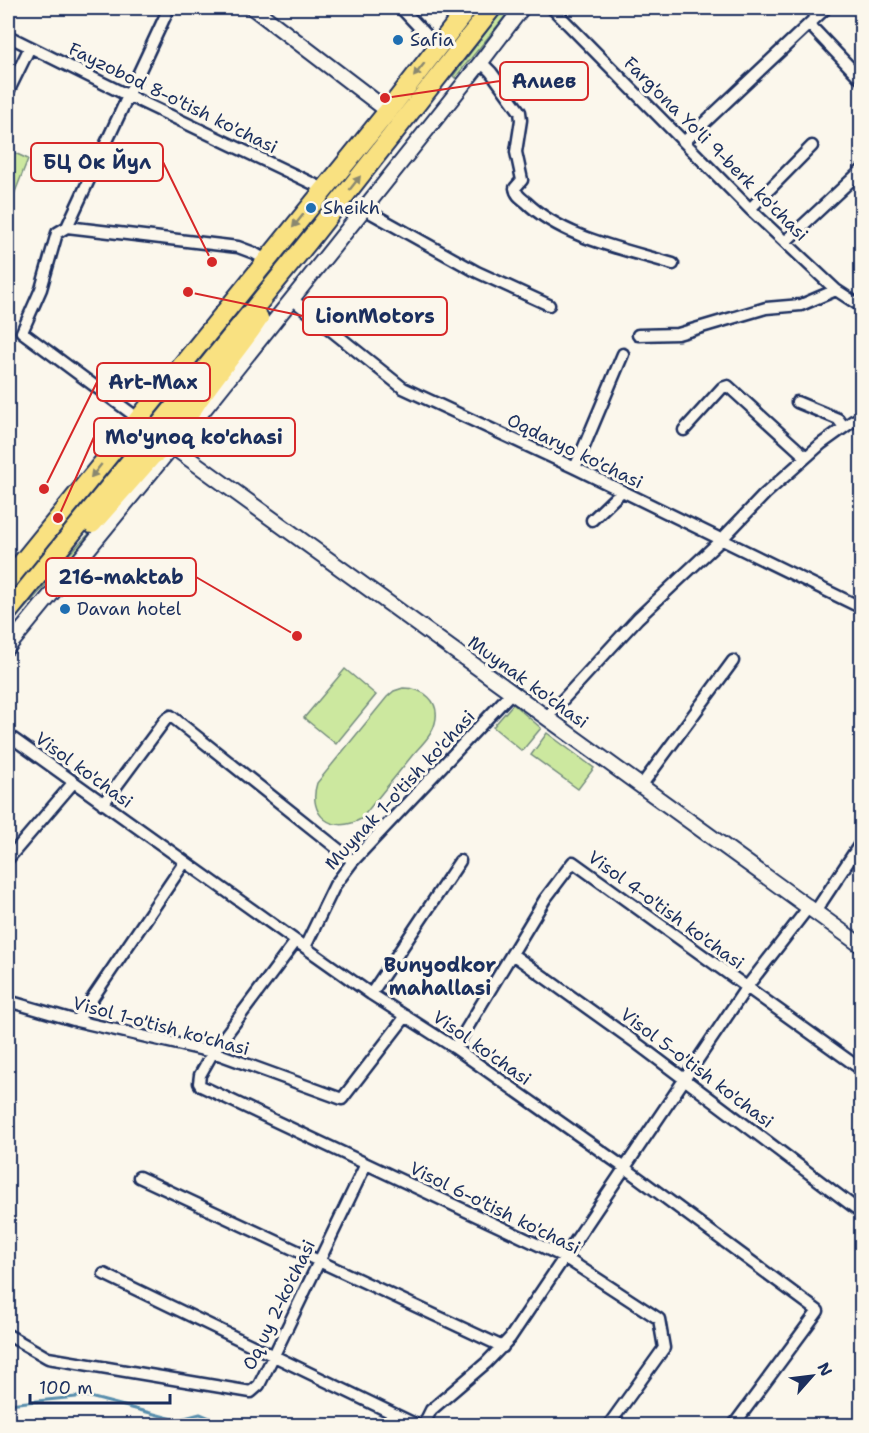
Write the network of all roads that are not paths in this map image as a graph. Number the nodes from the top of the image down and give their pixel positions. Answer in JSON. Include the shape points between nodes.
{"nodes":[{"id":1,"x":169,"y":8,"type":"edge"},
{"id":2,"x":253,"y":8,"type":"edge"},
{"id":3,"x":401,"y":8,"type":"edge"},
{"id":4,"x":468,"y":8,"type":"edge"},
{"id":5,"x":492,"y":8,"type":"edge"},
{"id":6,"x":522,"y":8,"type":"edge"},
{"id":7,"x":552,"y":8,"type":"edge"},
{"id":8,"x":826,"y":8,"type":"edge"},
{"id":9,"x":809,"y":24,"type":"junction"},
{"id":10,"x":8,"y":36,"type":"edge"},
{"id":11,"x":30,"y":46,"type":"junction"},
{"id":12,"x":438,"y":47,"type":"junction"},
{"id":13,"x":481,"y":62,"type":"junction"},
{"id":14,"x":861,"y":80,"type":"edge"},
{"id":15,"x":8,"y":92,"type":"edge"},
{"id":16,"x":127,"y":95,"type":"junction"},
{"id":17,"x":388,"y":111,"type":"junction"},
{"id":18,"x":684,"y":142,"type":"junction"},
{"id":19,"x":812,"y":146,"type":"dead end"},
{"id":20,"x":861,"y":170,"type":"edge"},
{"id":21,"x":324,"y":189,"type":"junction"},
{"id":22,"x":363,"y":209,"type":"junction"},
{"id":23,"x":750,"y":209,"type":"junction"},
{"id":24,"x":67,"y":227,"type":"junction"},
{"id":25,"x":308,"y":242,"type":"junction"},
{"id":26,"x":785,"y":242,"type":"junction"},
{"id":27,"x":266,"y":260,"type":"junction"},
{"id":28,"x":672,"y":264,"type":"dead end"},
{"id":29,"x":836,"y":290,"type":"junction"},
{"id":30,"x":292,"y":298,"type":"junction"},
{"id":31,"x":549,"y":305,"type":"dead end"},
{"id":32,"x":861,"y":307,"type":"edge"},
{"id":33,"x":639,"y":335,"type":"dead end"},
{"id":34,"x":623,"y":354,"type":"dead end"},
{"id":35,"x":797,"y":402,"type":"dead end"},
{"id":36,"x":861,"y":417,"type":"edge"},
{"id":37,"x":139,"y":419,"type":"junction"},
{"id":38,"x":844,"y":427,"type":"junction"},
{"id":39,"x":684,"y":430,"type":"dead end"},
{"id":40,"x":173,"y":447,"type":"junction"},
{"id":41,"x":806,"y":457,"type":"junction"},
{"id":42,"x":575,"y":468,"type":"junction"},
{"id":43,"x":621,"y":492,"type":"junction"},
{"id":44,"x":592,"y":520,"type":"dead end"},
{"id":45,"x":721,"y":540,"type":"junction"},
{"id":46,"x":54,"y":555,"type":"junction"},
{"id":47,"x":8,"y":580,"type":"edge"},
{"id":48,"x":861,"y":608,"type":"edge"},
{"id":49,"x":8,"y":612,"type":"edge"},
{"id":50,"x":8,"y":647,"type":"edge"},
{"id":51,"x":733,"y":661,"type":"dead end"},
{"id":52,"x":512,"y":692,"type":"junction"},
{"id":53,"x":546,"y":718,"type":"junction"},
{"id":54,"x":8,"y":735,"type":"edge"},
{"id":55,"x":73,"y":783,"type":"junction"},
{"id":56,"x":641,"y":786,"type":"junction"},
{"id":57,"x":103,"y":804,"type":"junction"},
{"id":58,"x":861,"y":841,"type":"edge"},
{"id":59,"x":8,"y":859,"type":"edge"},
{"id":60,"x":353,"y":861,"type":"junction"},
{"id":61,"x":460,"y":861,"type":"dead end"},
{"id":62,"x":184,"y":863,"type":"junction"},
{"id":63,"x":811,"y":910,"type":"junction"},
{"id":64,"x":300,"y":944,"type":"junction"},
{"id":65,"x":861,"y":946,"type":"edge"},
{"id":66,"x":512,"y":954,"type":"junction"},
{"id":67,"x":746,"y":988,"type":"junction"},
{"id":68,"x":371,"y":994,"type":"junction"},
{"id":69,"x":8,"y":1001,"type":"edge"},
{"id":70,"x":406,"y":1016,"type":"junction"},
{"id":71,"x":77,"y":1021,"type":"junction"},
{"id":72,"x":455,"y":1048,"type":"junction"},
{"id":73,"x":213,"y":1052,"type":"junction"},
{"id":74,"x":861,"y":1070,"type":"edge"},
{"id":75,"x":684,"y":1078,"type":"junction"},
{"id":76,"x":199,"y":1083,"type":"joint"},
{"id":77,"x":366,"y":1164,"type":"junction"},
{"id":78,"x":625,"y":1168,"type":"junction"},
{"id":79,"x":140,"y":1178,"type":"dead end"},
{"id":80,"x":861,"y":1213,"type":"edge"},
{"id":81,"x":564,"y":1257,"type":"junction"},
{"id":82,"x":319,"y":1261,"type":"junction"},
{"id":83,"x":104,"y":1274,"type":"dead end"},
{"id":84,"x":8,"y":1335,"type":"edge"},
{"id":85,"x":502,"y":1347,"type":"junction"},
{"id":86,"x":274,"y":1355,"type":"junction"},
{"id":87,"x":421,"y":1425,"type":"edge"},
{"id":88,"x":608,"y":1425,"type":"edge"},
{"id":89,"x":733,"y":1425,"type":"edge"}],
"edges":[{"from":1,"to":16,"type":"street"},
{"from":2,"to":17,"type":"street"},
{"from":3,"to":12,"type":"street"},
{"from":4,"to":12,"type":"main road"},
{"from":25,"to":5,"type":"main road","one_way":true},
{"from":6,"to":13,"type":"street"},
{"from":7,"to":18,"type":"street","name":"Farg'ona Yo'li 9-berk ko'chasi"},
{"from":8,"to":9,"type":"street"},
{"from":9,"to":14,"type":"street"},
{"from":9,"to":18,"type":"street"},
{"from":10,"to":11,"type":"street","name":"Fayzobod 8-o'tish ko'chasi"},
{"from":11,"to":15,"type":"street"},
{"from":11,"to":16,"type":"street","name":"Fayzobod 8-o'tish ko'chasi"},
{"from":12,"to":17,"type":"main road","one_way":true},
{"from":13,"to":22,"type":"street"},
{"from":13,"to":28,"type":"street","via":[[520,112],[516,152],[522,180],[515,188],[517,194],[542,217],[575,233]]},
{"from":16,"to":21,"type":"street","name":"Fayzobod 8-o'tish ko'chasi"},
{"from":16,"to":24,"type":"street"},
{"from":17,"to":21,"type":"main road"},
{"from":18,"to":23,"type":"street","name":"Farg'ona Yo'li 9-berk ko'chasi"},
{"from":19,"to":23,"type":"street"},
{"from":20,"to":26,"type":"street"},
{"from":21,"to":27,"type":"main road","one_way":true},
{"from":22,"to":30,"type":"street"},
{"from":22,"to":31,"type":"street","via":[[477,272]]},
{"from":23,"to":26,"type":"street","name":"Farg'ona Yo'li 9-berk ko'chasi"},
{"from":24,"to":27,"type":"street","via":[[238,247]]},
{"from":24,"to":37,"type":"street","via":[[57,233],[22,332]]},
{"from":25,"to":40,"type":"main road","via":[[246,338],[192,410]]},
{"from":25,"to":46,"type":"main road"},
{"from":26,"to":29,"type":"street","name":"Farg'ona Yo'li 9-berk ko'chasi"},
{"from":27,"to":37,"type":"main road"},
{"from":29,"to":32,"type":"street","name":"Farg'ona Yo'li 9-berk ko'chasi"},
{"from":29,"to":33,"type":"street","via":[[801,305],[766,308],[678,334]]},
{"from":30,"to":40,"type":"street"},
{"from":30,"to":42,"type":"street","name":"Oqdaryo ko'chasi","via":[[403,388]]},
{"from":34,"to":42,"type":"street"},
{"from":35,"to":38,"type":"street","via":[[838,419]]},
{"from":36,"to":38,"type":"street"},
{"from":37,"to":47,"type":"main road","one_way":true},
{"from":38,"to":41,"type":"street"},
{"from":39,"to":41,"type":"street","via":[[728,386]]},
{"from":40,"to":46,"type":"main road","via":[[152,456],[99,519]]},
{"from":40,"to":50,"type":"street"},
{"from":40,"to":52,"type":"street","name":"Muynak ko'chasi"},
{"from":41,"to":45,"type":"street"},
{"from":42,"to":43,"type":"street","name":"Oqdaryo ko'chasi"},
{"from":43,"to":44,"type":"street"},
{"from":43,"to":45,"type":"street","name":"Oqdaryo ko'chasi"},
{"from":45,"to":48,"type":"street","name":"Oqdaryo ko'chasi"},
{"from":45,"to":53,"type":"street","via":[[638,618]]},
{"from":46,"to":49,"type":"main road"},
{"from":51,"to":56,"type":"street"},
{"from":52,"to":53,"type":"street","name":"Muynak ko'chasi"},
{"from":52,"to":60,"type":"street","name":"Muynak 1-o'tish ko'chasi"},
{"from":53,"to":56,"type":"street","name":"Muynak ko'chasi"},
{"from":54,"to":55,"type":"street","name":"Visol ko'chasi"},
{"from":55,"to":57,"type":"street","name":"Visol ko'chasi"},
{"from":55,"to":59,"type":"street"},
{"from":56,"to":63,"type":"street","name":"Muynak ko'chasi"},
{"from":57,"to":60,"type":"street","via":[[171,716]]},
{"from":57,"to":62,"type":"street","name":"Visol ko'chasi"},
{"from":58,"to":63,"type":"street"},
{"from":60,"to":64,"type":"street","name":"Muynak 1-o'tish ko'chasi"},
{"from":61,"to":68,"type":"street"},
{"from":62,"to":64,"type":"street","name":"Visol ko'chasi"},
{"from":62,"to":71,"type":"street"},
{"from":63,"to":65,"type":"street","name":"Muynak ko'chasi"},
{"from":63,"to":67,"type":"street"},
{"from":64,"to":68,"type":"street","name":"Visol ko'chasi"},
{"from":64,"to":73,"type":"street","name":"Muynak 1-o'tish ko'chasi"},
{"from":66,"to":67,"type":"street","name":"Visol 4-o'tish ko'chasi","via":[[573,862]]},
{"from":66,"to":72,"type":"street","name":"Visol 4-o'tish ko'chasi"},
{"from":66,"to":75,"type":"street","name":"Visol 5-o'tish ko'chasi"},
{"from":67,"to":74,"type":"street","name":"Visol 4-o'tish ko'chasi"},
{"from":67,"to":75,"type":"street"},
{"from":68,"to":70,"type":"street","name":"Visol ko'chasi"},
{"from":69,"to":71,"type":"street","name":"Visol 1-o'tish ko'chasi"},
{"from":70,"to":72,"type":"street","name":"Visol ko'chasi"},
{"from":70,"to":73,"type":"street","name":"Visol 1-o'tish ko'chasi","via":[[342,1099]]},
{"from":71,"to":73,"type":"street","name":"Visol 1-o'tish ko'chasi"},
{"from":72,"to":78,"type":"street","name":"Visol ko'chasi"},
{"from":73,"to":76,"type":"street","name":"Muynak 1-o'tish ko'chasi"},
{"from":75,"to":78,"type":"street"},
{"from":75,"to":80,"type":"street","name":"Visol 5-o'tish ko'chasi"},
{"from":76,"to":77,"type":"street","name":"Visol 6-o'tish ko'chasi","via":[[204,1089]]},
{"from":77,"to":81,"type":"street","name":"Visol 6-o'tish ko'chasi"},
{"from":77,"to":82,"type":"street","name":"Oq uy 2-ko'chasi"},
{"from":78,"to":81,"type":"street"},
{"from":78,"to":89,"type":"street","name":"Visol ko'chasi","via":[[818,1311]]},
{"from":79,"to":82,"type":"street"},
{"from":81,"to":85,"type":"street"},
{"from":81,"to":88,"type":"street","name":"Visol 6-o'tish ko'chasi","via":[[659,1319],[664,1348]]},
{"from":82,"to":85,"type":"street"},
{"from":82,"to":86,"type":"street","name":"Oq uy 2-ko'chasi"},
{"from":83,"to":86,"type":"street"},
{"from":84,"to":86,"type":"street","name":"Oq uy 2-ko'chasi","via":[[48,1358],[237,1391],[251,1392],[259,1385]]},
{"from":85,"to":87,"type":"street","via":[[431,1410]]},
{"from":86,"to":87,"type":"street"}]}
